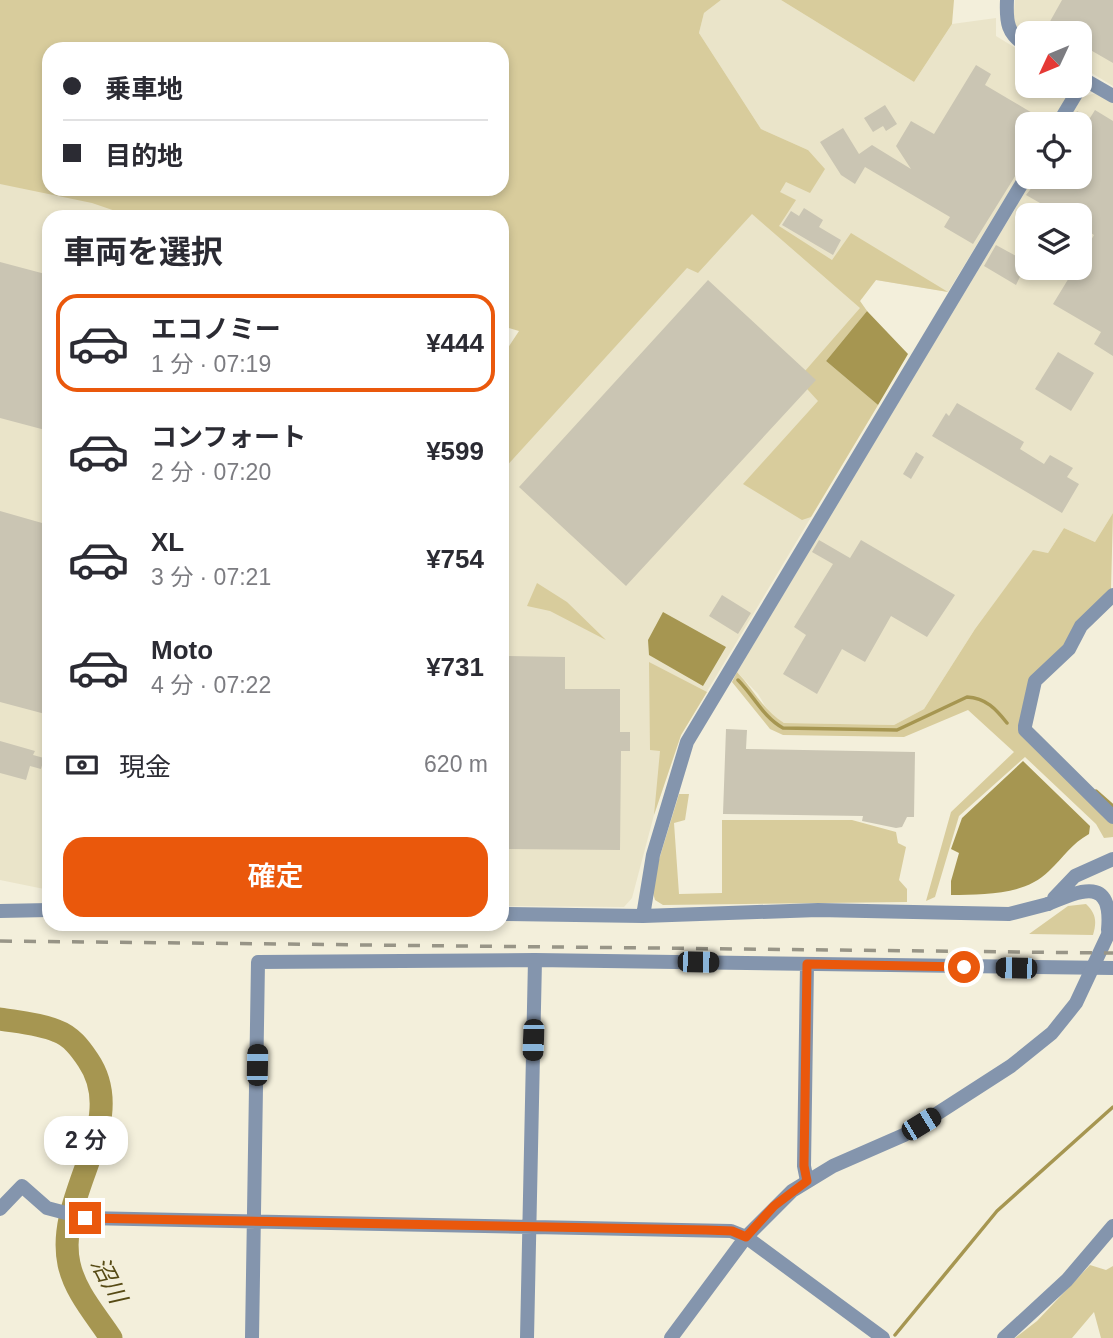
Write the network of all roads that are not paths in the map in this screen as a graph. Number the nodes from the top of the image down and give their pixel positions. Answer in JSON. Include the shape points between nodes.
{"nodes":[{"id":1,"x":1007,"y":0,"type":"edge"},
{"id":2,"x":1015,"y":39,"type":"edge"},
{"id":3,"x":1092,"y":84,"type":"edge"},
{"id":4,"x":1113,"y":96,"type":"edge"},
{"id":5,"x":1018,"y":189,"type":"edge"},
{"id":6,"x":1113,"y":595,"type":"edge"},
{"id":7,"x":1113,"y":817,"type":"edge"},
{"id":8,"x":1113,"y":859,"type":"edge"},
{"id":9,"x":1048,"y":904,"type":"junction"},
{"id":10,"x":0,"y":911,"type":"edge"},
{"id":11,"x":42,"y":911,"type":"edge"},
{"id":12,"x":509,"y":914,"type":"edge"},
{"id":13,"x":643,"y":916,"type":"junction"},
{"id":14,"x":1111,"y":927,"type":"edge"},
{"id":15,"x":535,"y":960,"type":"junction"},
{"id":16,"x":807,"y":964,"type":"junction"},
{"id":17,"x":1113,"y":968,"type":"edge"},
{"id":18,"x":1094,"y":969,"type":"junction"},
{"id":19,"x":807,"y":1181,"type":"junction"},
{"id":20,"x":0,"y":1209,"type":"edge"},
{"id":21,"x":254,"y":1220,"type":"junction"},
{"id":22,"x":529,"y":1226,"type":"junction"},
{"id":23,"x":1113,"y":1226,"type":"edge"},
{"id":24,"x":746,"y":1237,"type":"junction"},
{"id":25,"x":252,"y":1338,"type":"edge"},
{"id":26,"x":527,"y":1338,"type":"edge"},
{"id":27,"x":671,"y":1338,"type":"edge"},
{"id":28,"x":883,"y":1338,"type":"edge"},
{"id":29,"x":1004,"y":1338,"type":"edge"}],
"edges":[{"from":1,"to":2,"type":"street","via":[[1006,24]]},
{"from":3,"to":4,"type":"street"},
{"from":5,"to":13,"type":"street","via":[[687,742],[653,855]]},
{"from":6,"to":7,"type":"street","via":[[1081,626],[1069,649],[1035,681],[1025,726]]},
{"from":8,"to":9,"type":"street","via":[[1075,876]]},
{"from":9,"to":13,"type":"street","via":[[1009,914],[818,910]]},
{"from":9,"to":14,"type":"street","via":[[1081,889],[1091,890],[1110,911]]},
{"from":10,"to":11,"type":"street"},
{"from":12,"to":13,"type":"street"},
{"from":14,"to":18,"type":"street"},
{"from":15,"to":16,"type":"street"},
{"from":15,"to":21,"type":"street","via":[[258,962]]},
{"from":15,"to":22,"type":"street"},
{"from":16,"to":18,"type":"street"},
{"from":16,"to":19,"type":"street"},
{"from":17,"to":18,"type":"street"},
{"from":18,"to":19,"type":"street","via":[[1076,1003],[1052,1033],[1011,1066],[904,1135]]},
{"from":19,"to":24,"type":"street","via":[[774,1206]]},
{"from":20,"to":21,"type":"street","via":[[22,1186],[55,1211],[85,1218]]},
{"from":21,"to":22,"type":"street"},
{"from":21,"to":25,"type":"street"},
{"from":22,"to":24,"type":"street","via":[[732,1231]]},
{"from":22,"to":26,"type":"street"},
{"from":23,"to":29,"type":"street","via":[[1067,1280]]},
{"from":24,"to":27,"type":"street"},
{"from":24,"to":28,"type":"street"}]}
